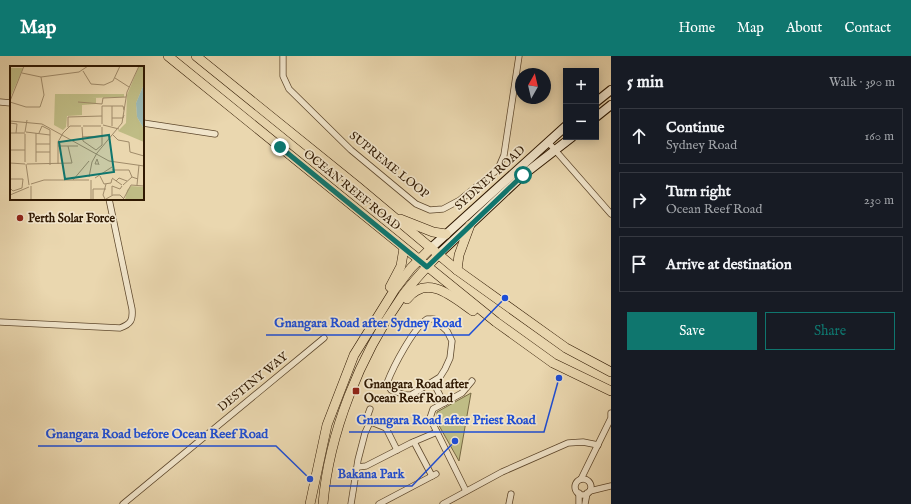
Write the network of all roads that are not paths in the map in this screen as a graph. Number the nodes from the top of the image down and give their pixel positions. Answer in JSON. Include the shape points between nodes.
{"nodes":[{"id":1,"x":168,"y":56,"type":"edge"},
{"id":2,"x":196,"y":56,"type":"edge"},
{"id":3,"x":283,"y":56,"type":"edge"},
{"id":4,"x":518,"y":56,"type":"edge"},
{"id":5,"x":611,"y":90,"type":"edge"},
{"id":6,"x":599,"y":100,"type":"edge"},
{"id":7,"x":0,"y":102,"type":"edge"},
{"id":8,"x":10,"y":103,"type":"edge"},
{"id":9,"x":611,"y":105,"type":"edge"},
{"id":10,"x":599,"y":115,"type":"edge"},
{"id":11,"x":144,"y":123,"type":"edge"},
{"id":12,"x":563,"y":129,"type":"edge"},
{"id":13,"x":215,"y":134,"type":"dead end"},
{"id":14,"x":568,"y":140,"type":"edge"},
{"id":15,"x":548,"y":142,"type":"junction"},
{"id":16,"x":555,"y":151,"type":"junction"},
{"id":17,"x":109,"y":200,"type":"edge"},
{"id":18,"x":611,"y":214,"type":"edge"},
{"id":19,"x":391,"y":215,"type":"junction"},
{"id":20,"x":470,"y":224,"type":"junction"},
{"id":21,"x":446,"y":234,"type":"junction"},
{"id":22,"x":404,"y":248,"type":"junction"},
{"id":23,"x":431,"y":248,"type":"junction"},
{"id":24,"x":439,"y":254,"type":"junction"},
{"id":25,"x":419,"y":260,"type":"junction"},
{"id":26,"x":427,"y":267,"type":"junction"},
{"id":27,"x":457,"y":270,"type":"junction"},
{"id":28,"x":384,"y":304,"type":"junction"},
{"id":29,"x":0,"y":322,"type":"edge"},
{"id":30,"x":496,"y":322,"type":"junction"},
{"id":31,"x":379,"y":333,"type":"junction"},
{"id":32,"x":324,"y":338,"type":"dead end"},
{"id":33,"x":611,"y":372,"type":"edge"},
{"id":34,"x":472,"y":381,"type":"dead end"},
{"id":35,"x":433,"y":382,"type":"junction"},
{"id":36,"x":611,"y":391,"type":"edge"},
{"id":37,"x":611,"y":396,"type":"edge"},
{"id":38,"x":444,"y":403,"type":"junction"},
{"id":39,"x":370,"y":409,"type":"dead end"},
{"id":40,"x":611,"y":413,"type":"edge"},
{"id":41,"x":611,"y":418,"type":"edge"},
{"id":42,"x":370,"y":422,"type":"junction"},
{"id":43,"x":437,"y":432,"type":"junction"},
{"id":44,"x":414,"y":442,"type":"junction"},
{"id":45,"x":598,"y":445,"type":"junction"},
{"id":46,"x":397,"y":450,"type":"junction"},
{"id":47,"x":588,"y":465,"type":"junction"},
{"id":48,"x":358,"y":467,"type":"junction"},
{"id":49,"x":581,"y":479,"type":"junction"},
{"id":50,"x":611,"y":486,"type":"edge"},
{"id":51,"x":589,"y":488,"type":"junction"},
{"id":52,"x":466,"y":491,"type":"junction"},
{"id":53,"x":579,"y":493,"type":"junction"},
{"id":54,"x":511,"y":494,"type":"dead end"},
{"id":55,"x":122,"y":504,"type":"edge"},
{"id":56,"x":310,"y":504,"type":"edge"},
{"id":57,"x":323,"y":504,"type":"edge"},
{"id":58,"x":351,"y":504,"type":"edge"},
{"id":59,"x":379,"y":504,"type":"edge"},
{"id":60,"x":443,"y":504,"type":"edge"},
{"id":61,"x":509,"y":504,"type":"edge"},
{"id":62,"x":579,"y":504,"type":"edge"},
{"id":63,"x":585,"y":504,"type":"edge"}],
"edges":[{"from":1,"to":22,"type":"main road","name":"OCEAN REEF ROAD"},
{"from":2,"to":19,"type":"main road","name":"OCEAN REEF ROAD"},
{"from":3,"to":4,"type":"street","name":"SUPREME LOOP","via":[[283,76],[289,89],[351,150],[416,204],[430,210],[443,209],[460,200],[498,169],[504,155]]},
{"from":5,"to":6,"type":"street"},
{"from":7,"to":8,"type":"street"},
{"from":9,"to":10,"type":"street"},
{"from":11,"to":13,"type":"street"},
{"from":12,"to":15,"type":"street","name":"SYDNEY ROAD"},
{"from":14,"to":16,"type":"street","name":"SYDNEY ROAD"},
{"from":15,"to":16,"type":"street"},
{"from":15,"to":21,"type":"street","name":"SYDNEY ROAD"},
{"from":16,"to":18,"type":"street"},
{"from":16,"to":20,"type":"street","name":"SYDNEY ROAD","via":[[523,175]]},
{"from":17,"to":29,"type":"street","via":[[132,309],[131,321],[120,328]]},
{"from":19,"to":21,"type":"main road","via":[[433,232]]},
{"from":19,"to":23,"type":"main road","name":"OCEAN REEF ROAD"},
{"from":20,"to":24,"type":"street","name":"SYDNEY ROAD"},
{"from":20,"to":27,"type":"main road","via":[[459,255]]},
{"from":21,"to":23,"type":"street","name":"SYDNEY ROAD"},
{"from":22,"to":25,"type":"main road","name":"OCEAN REEF ROAD"},
{"from":22,"to":28,"type":"main road","via":[[401,266]]},
{"from":23,"to":24,"type":"main road","name":"OCEAN REEF ROAD"},
{"from":23,"to":25,"type":"main road"},
{"from":24,"to":26,"type":"main road"},
{"from":24,"to":27,"type":"main road","name":"OCEAN REEF ROAD"},
{"from":25,"to":26,"type":"main road","name":"OCEAN REEF ROAD"},
{"from":25,"to":28,"type":"main road"},
{"from":26,"to":30,"type":"main road","name":"OCEAN REEF ROAD"},
{"from":26,"to":31,"type":"main road","via":[[400,299]]},
{"from":27,"to":33,"type":"main road","name":"OCEAN REEF ROAD","via":[[566,348]]},
{"from":28,"to":56,"type":"main road","via":[[354,355],[326,425]]},
{"from":30,"to":31,"type":"main road","via":[[475,313],[451,296],[429,286],[418,288],[412,293]]},
{"from":30,"to":36,"type":"main road","via":[[558,366]]},
{"from":31,"to":57,"type":"main road","via":[[355,380],[338,427]]},
{"from":32,"to":55,"type":"street","name":"DESTINY WAY"},
{"from":34,"to":38,"type":"street","via":[[462,393]]},
{"from":35,"to":35,"type":"street","via":[[445,369],[450,358],[452,341],[447,331],[434,319],[427,319],[413,336],[387,383],[391,390],[411,395]]},
{"from":35,"to":38,"type":"street"},
{"from":36,"to":37,"type":"street"},
{"from":38,"to":43,"type":"street","via":[[436,406],[430,413]]},
{"from":39,"to":42,"type":"street","via":[[366,420]]},
{"from":40,"to":41,"type":"street"},
{"from":41,"to":45,"type":"street"},
{"from":42,"to":46,"type":"street","via":[[386,428]]},
{"from":42,"to":48,"type":"street"},
{"from":43,"to":44,"type":"street"},
{"from":43,"to":52,"type":"street"},
{"from":44,"to":46,"type":"street"},
{"from":44,"to":59,"type":"street","via":[[434,475]]},
{"from":45,"to":47,"type":"street"},
{"from":45,"to":52,"type":"street","via":[[568,442]]},
{"from":46,"to":48,"type":"street","via":[[366,466]]},
{"from":47,"to":49,"type":"street"},
{"from":47,"to":51,"type":"street"},
{"from":48,"to":58,"type":"street"},
{"from":49,"to":51,"type":"street"},
{"from":49,"to":53,"type":"street","via":[[575,486]]},
{"from":50,"to":51,"type":"street"},
{"from":51,"to":53,"type":"street","via":[[582,494]]},
{"from":51,"to":63,"type":"street"},
{"from":52,"to":60,"type":"street"},
{"from":53,"to":62,"type":"street"},
{"from":54,"to":61,"type":"street"}]}
